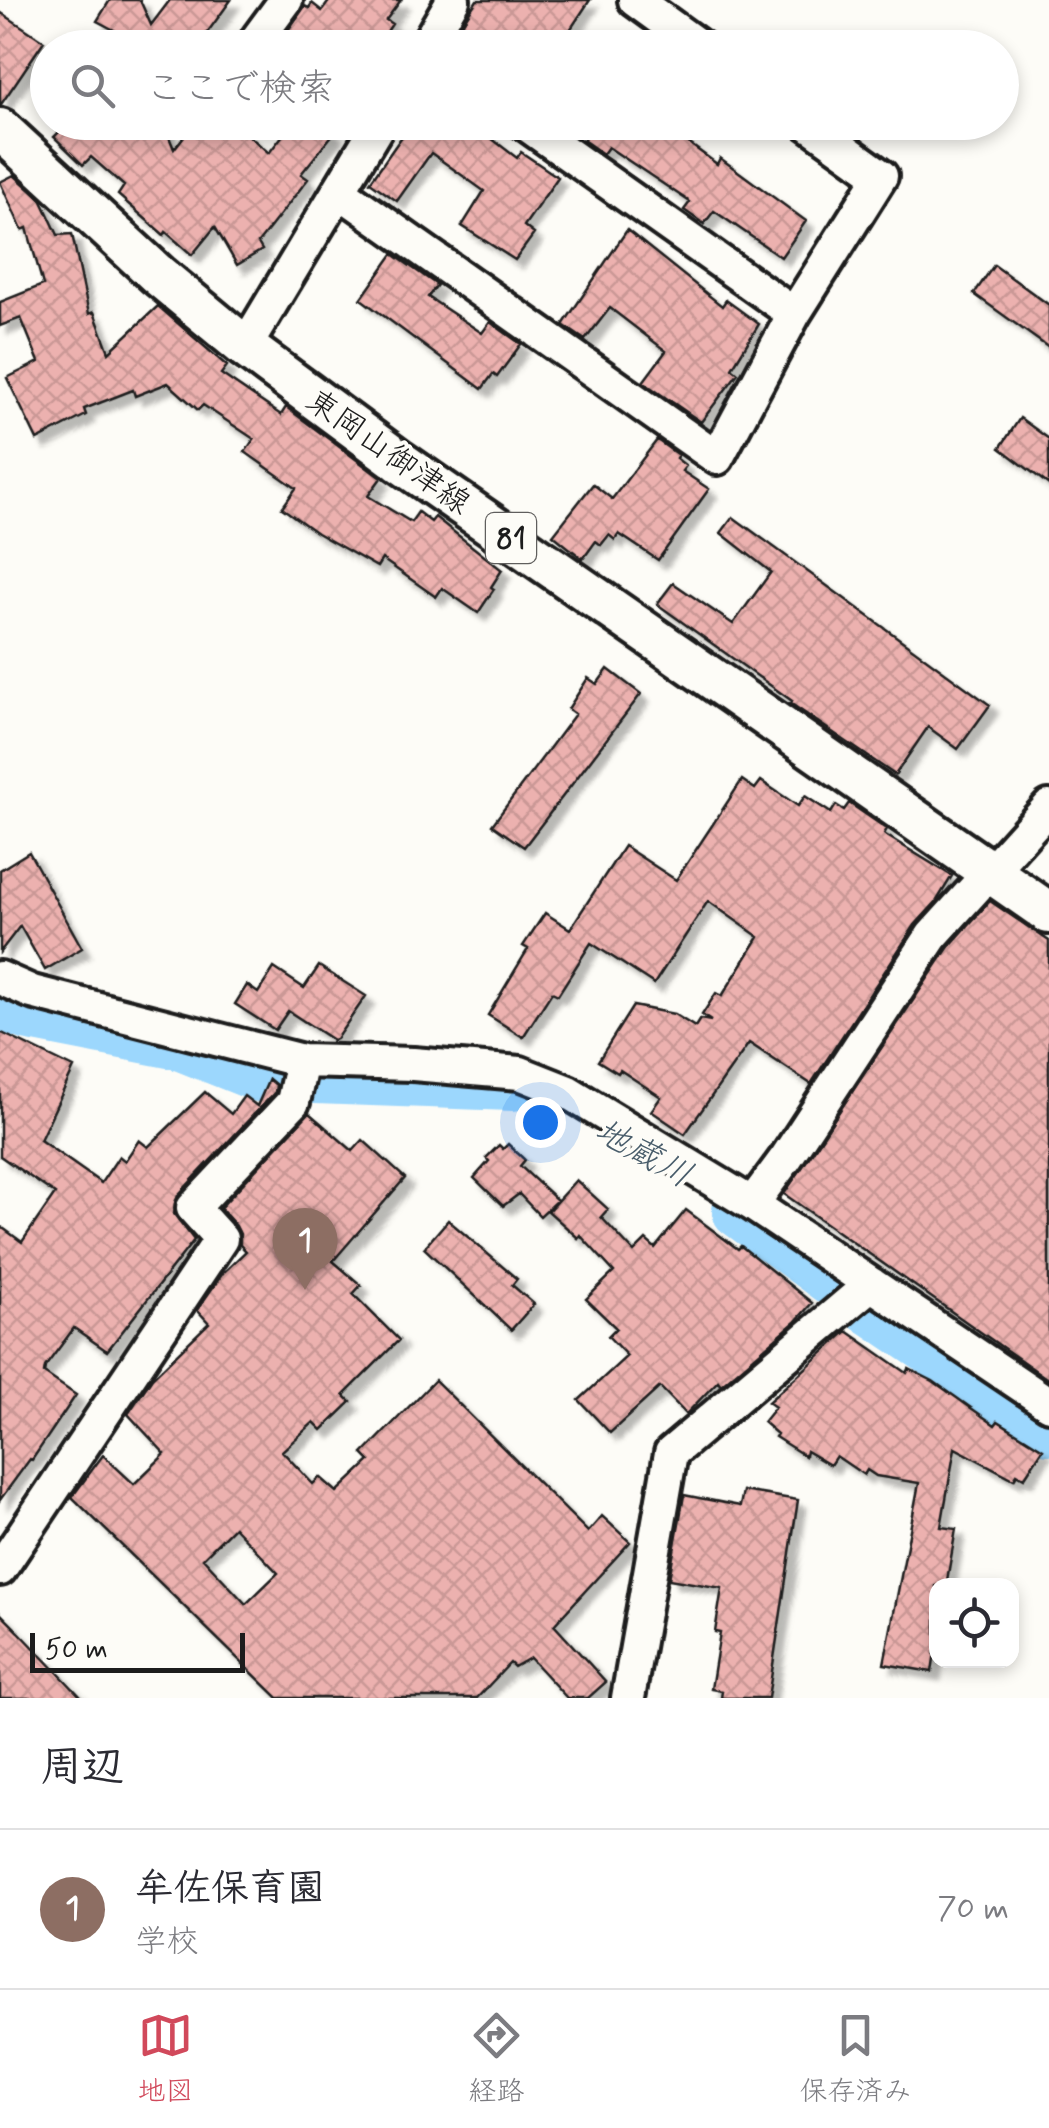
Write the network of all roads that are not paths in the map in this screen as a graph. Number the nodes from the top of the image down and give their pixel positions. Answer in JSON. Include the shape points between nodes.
{"nodes":[{"id":1,"x":286,"y":0,"type":"edge"},
{"id":2,"x":453,"y":0,"type":"edge"},
{"id":3,"x":634,"y":0,"type":"edge"},
{"id":4,"x":264,"y":30,"type":"edge"},
{"id":5,"x":436,"y":30,"type":"edge"},
{"id":6,"x":676,"y":30,"type":"edge"},
{"id":7,"x":0,"y":129,"type":"edge"},
{"id":8,"x":363,"y":140,"type":"edge"},
{"id":9,"x":549,"y":140,"type":"edge"},
{"id":10,"x":831,"y":140,"type":"edge"},
{"id":11,"x":339,"y":191,"type":"junction"},
{"id":12,"x":794,"y":314,"type":"junction"},
{"id":13,"x":245,"y":348,"type":"junction"},
{"id":14,"x":1049,"y":807,"type":"edge"},
{"id":15,"x":990,"y":872,"type":"junction"},
{"id":16,"x":1049,"y":913,"type":"edge"},
{"id":17,"x":0,"y":978,"type":"edge"},
{"id":18,"x":302,"y":1060,"type":"junction"},
{"id":19,"x":752,"y":1204,"type":"junction"},
{"id":20,"x":871,"y":1284,"type":"junction"},
{"id":21,"x":1049,"y":1404,"type":"edge"},
{"id":22,"x":0,"y":1569,"type":"edge"},
{"id":23,"x":628,"y":1698,"type":"edge"}],
"edges":[{"from":1,"to":4,"type":"street"},
{"from":2,"to":5,"type":"street"},
{"from":3,"to":6,"type":"street"},
{"from":7,"to":13,"type":"main road","name":"東岡山御津線","number":"81"},
{"from":8,"to":11,"type":"street"},
{"from":9,"to":12,"type":"street"},
{"from":10,"to":12,"type":"street","via":[[881,176]]},
{"from":11,"to":12,"type":"street","via":[[717,458]]},
{"from":11,"to":13,"type":"street"},
{"from":13,"to":15,"type":"main road","name":"東岡山御津線","number":"81"},
{"from":14,"to":15,"type":"street"},
{"from":15,"to":16,"type":"main road","name":"東岡山御津線","number":"81"},
{"from":15,"to":19,"type":"street","via":[[932,936]]},
{"from":17,"to":18,"type":"street","via":[[32,992]]},
{"from":18,"to":19,"type":"street","via":[[520,1073],[568,1092]]},
{"from":18,"to":22,"type":"street","via":[[294,1102],[194,1208],[221,1239]]},
{"from":19,"to":20,"type":"street"},
{"from":20,"to":21,"type":"street"},
{"from":20,"to":23,"type":"street","via":[[671,1453]]}]}
